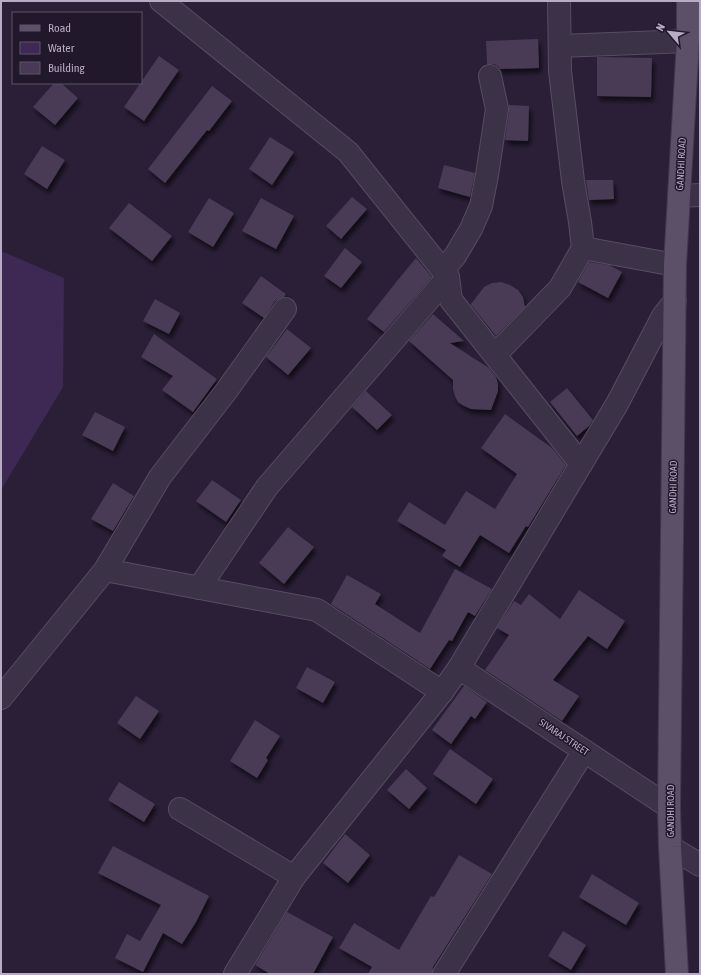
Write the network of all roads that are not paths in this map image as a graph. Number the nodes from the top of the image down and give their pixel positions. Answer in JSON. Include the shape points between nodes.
{"nodes":[{"id":1,"x":160,"y":1,"type":"edge"},
{"id":2,"x":560,"y":1,"type":"edge"},
{"id":3,"x":688,"y":1,"type":"edge"},
{"id":4,"x":688,"y":41,"type":"junction"},
{"id":5,"x":560,"y":46,"type":"junction"},
{"id":6,"x":490,"y":76,"type":"dead end"},
{"id":7,"x":690,"y":195,"type":"edge"},
{"id":8,"x":583,"y":248,"type":"junction"},
{"id":9,"x":675,"y":265,"type":"junction"},
{"id":10,"x":445,"y":273,"type":"junction"},
{"id":11,"x":675,"y":301,"type":"junction"},
{"id":12,"x":286,"y":310,"type":"dead end"},
{"id":13,"x":495,"y":356,"type":"junction"},
{"id":14,"x":581,"y":464,"type":"junction"},
{"id":15,"x":105,"y":570,"type":"junction"},
{"id":16,"x":199,"y":588,"type":"junction"},
{"id":17,"x":459,"y":668,"type":"junction"},
{"id":18,"x":442,"y":692,"type":"junction"},
{"id":19,"x":1,"y":698,"type":"edge"},
{"id":20,"x":584,"y":750,"type":"junction"},
{"id":21,"x":669,"y":807,"type":"junction"},
{"id":22,"x":180,"y":808,"type":"dead end"},
{"id":23,"x":670,"y":847,"type":"junction"},
{"id":24,"x":700,"y":865,"type":"edge"},
{"id":25,"x":294,"y":877,"type":"junction"},
{"id":26,"x":235,"y":974,"type":"edge"},
{"id":27,"x":444,"y":974,"type":"edge"},
{"id":28,"x":677,"y":974,"type":"edge"}],
"edges":[{"from":1,"to":10,"type":"street","via":[[348,152]]},
{"from":2,"to":5,"type":"street"},
{"from":3,"to":4,"type":"main road","name":"GANDHI ROAD"},
{"from":4,"to":5,"type":"street"},
{"from":4,"to":7,"type":"main road","name":"GANDHI ROAD"},
{"from":5,"to":8,"type":"street","via":[[560,71],[568,143]]},
{"from":6,"to":10,"type":"street","via":[[497,109],[480,206],[471,230]]},
{"from":7,"to":9,"type":"main road","name":"GANDHI ROAD"},
{"from":8,"to":9,"type":"street"},
{"from":8,"to":13,"type":"street","via":[[560,288]]},
{"from":9,"to":11,"type":"main road","name":"GANDHI ROAD"},
{"from":10,"to":13,"type":"street","via":[[451,300]]},
{"from":10,"to":16,"type":"street","via":[[267,487]]},
{"from":11,"to":14,"type":"street","via":[[662,316],[617,404]]},
{"from":11,"to":21,"type":"main road","name":"GANDHI ROAD"},
{"from":12,"to":15,"type":"street","via":[[160,477]]},
{"from":13,"to":14,"type":"street"},
{"from":14,"to":17,"type":"street"},
{"from":15,"to":16,"type":"street"},
{"from":15,"to":19,"type":"street"},
{"from":16,"to":18,"type":"street","via":[[317,610]]},
{"from":17,"to":18,"type":"street"},
{"from":17,"to":20,"type":"street","name":"SIVARAJ STREET"},
{"from":18,"to":25,"type":"street"},
{"from":20,"to":21,"type":"street","name":"SIVARAJ STREET"},
{"from":20,"to":27,"type":"street"},
{"from":21,"to":23,"type":"main road","name":"GANDHI ROAD"},
{"from":22,"to":25,"type":"street"},
{"from":23,"to":24,"type":"street"},
{"from":23,"to":28,"type":"main road","name":"GANDHI ROAD"},
{"from":25,"to":26,"type":"street"}]}
